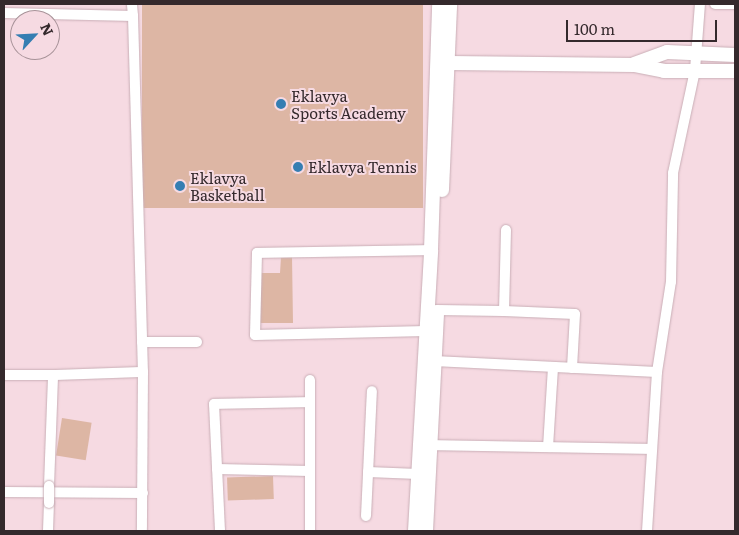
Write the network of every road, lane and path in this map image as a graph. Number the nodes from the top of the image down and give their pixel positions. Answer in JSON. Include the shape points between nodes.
{"nodes":[{"id":1,"x":132,"y":4,"type":"edge"},
{"id":2,"x":439,"y":4,"type":"edge"},
{"id":3,"x":450,"y":4,"type":"edge"},
{"id":4,"x":700,"y":4,"type":"edge"},
{"id":5,"x":715,"y":4,"type":"edge"},
{"id":6,"x":735,"y":4,"type":"edge"},
{"id":7,"x":32,"y":8,"type":"edge"},
{"id":8,"x":4,"y":13,"type":"edge"},
{"id":9,"x":132,"y":16,"type":"junction"},
{"id":10,"x":697,"y":53,"type":"junction"},
{"id":11,"x":735,"y":54,"type":"edge"},
{"id":12,"x":449,"y":64,"type":"junction"},
{"id":13,"x":634,"y":65,"type":"junction"},
{"id":14,"x":695,"y":70,"type":"junction"},
{"id":15,"x":735,"y":71,"type":"edge"},
{"id":16,"x":506,"y":230,"type":"dead end"},
{"id":17,"x":431,"y":250,"type":"junction"},
{"id":18,"x":437,"y":310,"type":"junction"},
{"id":19,"x":504,"y":311,"type":"junction"},
{"id":20,"x":426,"y":331,"type":"junction"},
{"id":21,"x":142,"y":342,"type":"junction"},
{"id":22,"x":197,"y":342,"type":"dead end"},
{"id":23,"x":434,"y":362,"type":"junction"},
{"id":24,"x":553,"y":367,"type":"junction"},
{"id":25,"x":572,"y":368,"type":"junction"},
{"id":26,"x":143,"y":372,"type":"junction"},
{"id":27,"x":657,"y":372,"type":"junction"},
{"id":28,"x":4,"y":375,"type":"edge"},
{"id":29,"x":53,"y":375,"type":"junction"},
{"id":30,"x":310,"y":380,"type":"dead end"},
{"id":31,"x":372,"y":392,"type":"dead end"},
{"id":32,"x":310,"y":402,"type":"junction"},
{"id":33,"x":430,"y":444,"type":"junction"},
{"id":34,"x":548,"y":447,"type":"junction"},
{"id":35,"x":650,"y":449,"type":"junction"},
{"id":36,"x":217,"y":469,"type":"junction"},
{"id":37,"x":310,"y":471,"type":"junction"},
{"id":38,"x":368,"y":472,"type":"junction"},
{"id":39,"x":418,"y":474,"type":"junction"},
{"id":40,"x":4,"y":492,"type":"edge"},
{"id":41,"x":143,"y":493,"type":"junction"},
{"id":42,"x":366,"y":516,"type":"dead end"},
{"id":43,"x":48,"y":531,"type":"edge"},
{"id":44,"x":142,"y":531,"type":"edge"},
{"id":45,"x":220,"y":531,"type":"edge"},
{"id":46,"x":310,"y":531,"type":"edge"},
{"id":47,"x":415,"y":531,"type":"edge"},
{"id":48,"x":426,"y":531,"type":"edge"},
{"id":49,"x":647,"y":531,"type":"edge"}],
"edges":[{"from":1,"to":9,"type":"street"},
{"from":2,"to":17,"type":"street"},
{"from":3,"to":12,"type":"street"},
{"from":4,"to":10,"type":"street"},
{"from":5,"to":6,"type":"street"},
{"from":7,"to":8,"type":"street"},
{"from":7,"to":9,"type":"street"},
{"from":9,"to":21,"type":"street"},
{"from":10,"to":11,"type":"street"},
{"from":10,"to":13,"type":"street","via":[[666,52]]},
{"from":10,"to":14,"type":"street"},
{"from":12,"to":13,"type":"street"},
{"from":12,"to":18,"type":"street"},
{"from":13,"to":14,"type":"street","via":[[664,71]]},
{"from":14,"to":15,"type":"street"},
{"from":14,"to":27,"type":"street","via":[[673,173],[671,282]]},
{"from":16,"to":19,"type":"street"},
{"from":17,"to":20,"type":"street"},
{"from":17,"to":20,"type":"street","via":[[257,253],[255,335]]},
{"from":18,"to":19,"type":"street"},
{"from":18,"to":23,"type":"street"},
{"from":19,"to":25,"type":"street","via":[[575,314]]},
{"from":20,"to":39,"type":"street"},
{"from":21,"to":22,"type":"street"},
{"from":21,"to":26,"type":"street"},
{"from":23,"to":24,"type":"street"},
{"from":23,"to":33,"type":"street"},
{"from":24,"to":25,"type":"street"},
{"from":24,"to":34,"type":"street"},
{"from":25,"to":27,"type":"street"},
{"from":26,"to":29,"type":"street"},
{"from":26,"to":41,"type":"street"},
{"from":27,"to":35,"type":"street"},
{"from":28,"to":29,"type":"street"},
{"from":29,"to":43,"type":"street","bridge":true},
{"from":30,"to":32,"type":"street"},
{"from":31,"to":38,"type":"street"},
{"from":32,"to":36,"type":"street","via":[[214,404]]},
{"from":32,"to":37,"type":"street"},
{"from":33,"to":34,"type":"street"},
{"from":33,"to":48,"type":"street"},
{"from":34,"to":35,"type":"street"},
{"from":35,"to":49,"type":"street"},
{"from":36,"to":37,"type":"street"},
{"from":36,"to":45,"type":"street"},
{"from":37,"to":46,"type":"street"},
{"from":38,"to":39,"type":"street"},
{"from":38,"to":42,"type":"street"},
{"from":39,"to":47,"type":"street"},
{"from":40,"to":41,"type":"street"},
{"from":41,"to":44,"type":"street"}]}
